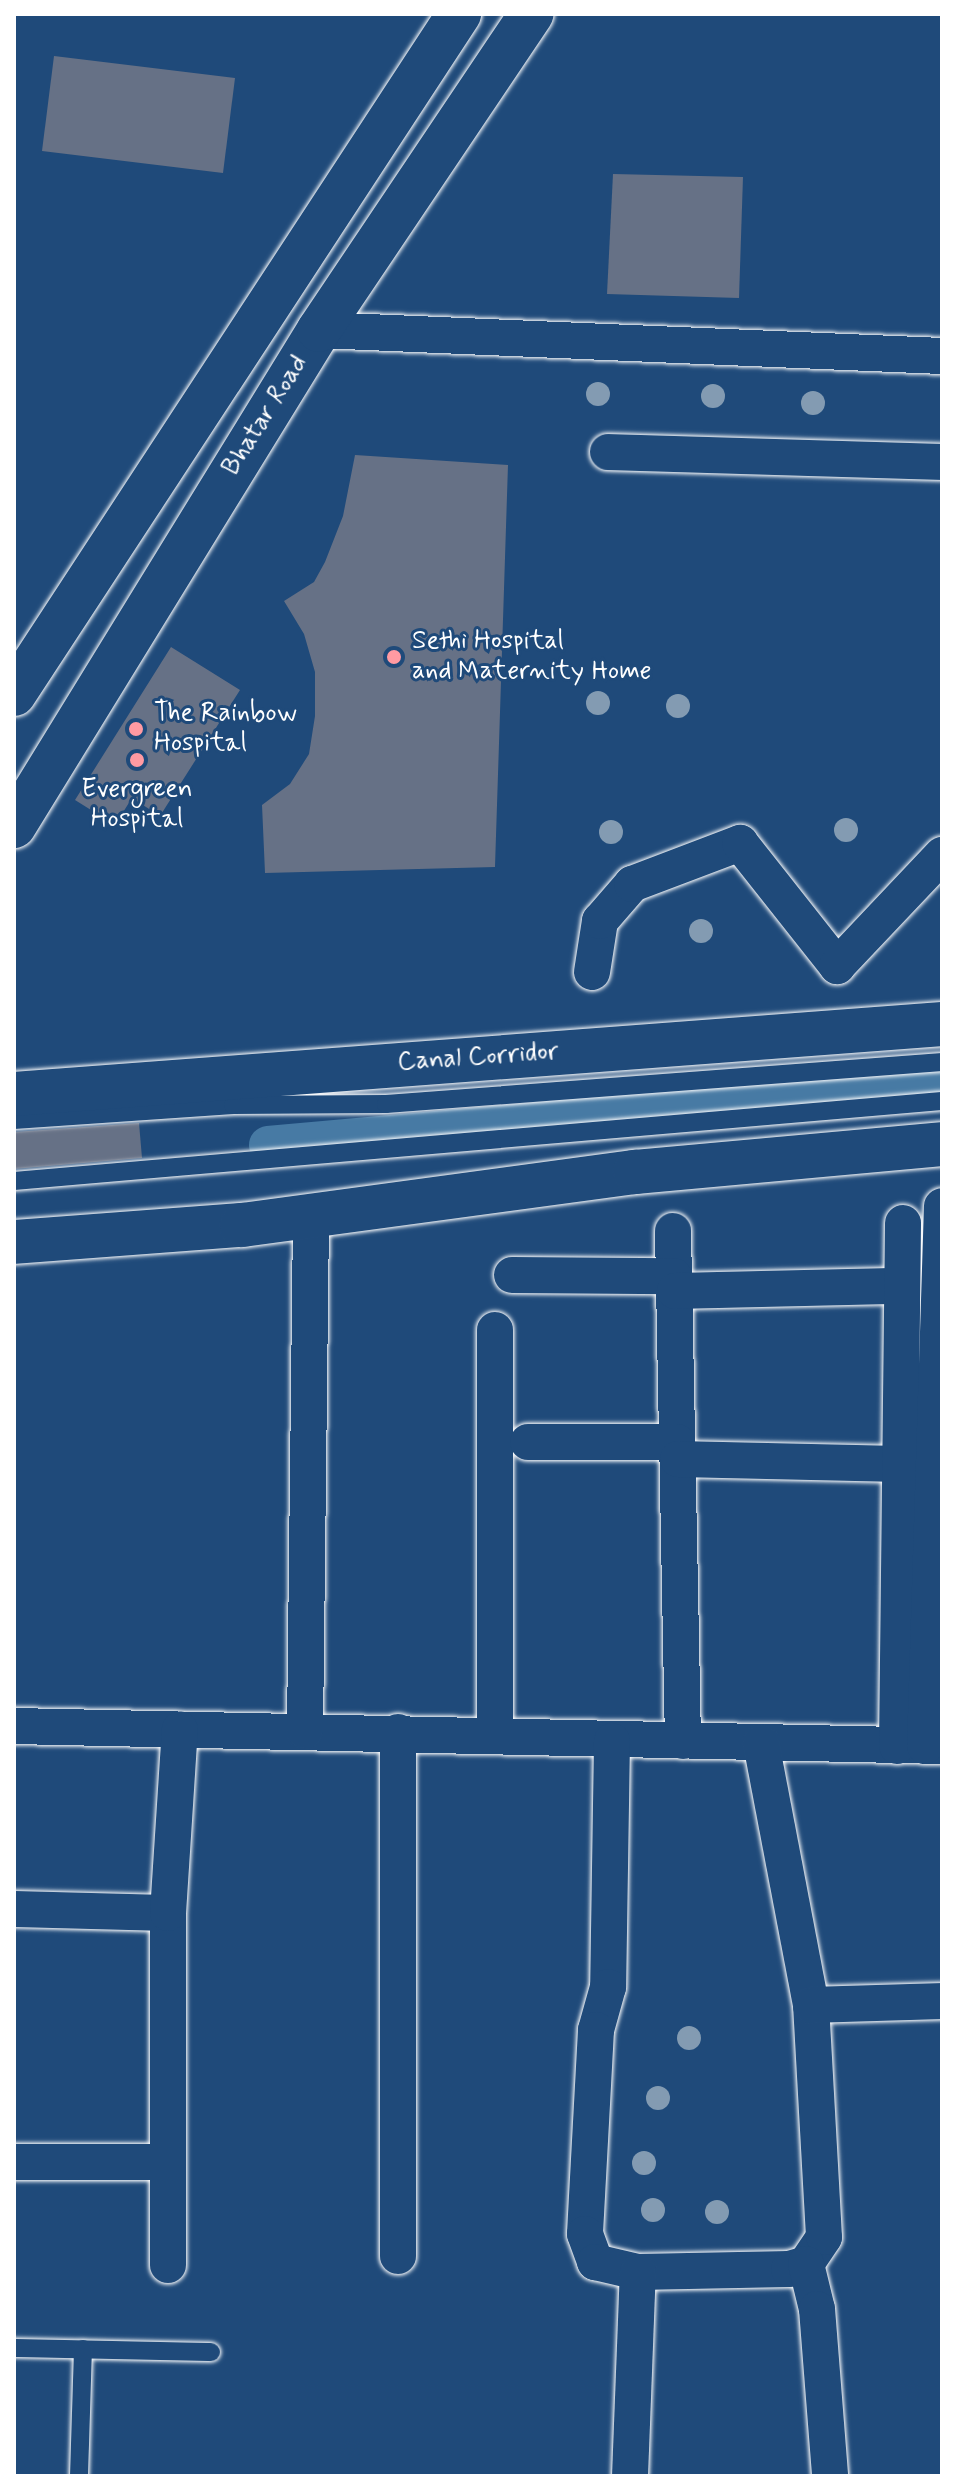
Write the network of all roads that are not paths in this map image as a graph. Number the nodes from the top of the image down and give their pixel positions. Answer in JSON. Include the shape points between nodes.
{"nodes":[{"id":1,"x":459,"y":14,"type":"edge"},
{"id":2,"x":531,"y":14,"type":"edge"},
{"id":3,"x":319,"y":330,"type":"junction"},
{"id":4,"x":942,"y":356,"type":"edge"},
{"id":5,"x":608,"y":452,"type":"dead end"},
{"id":6,"x":942,"y":462,"type":"edge"},
{"id":7,"x":14,"y":694,"type":"edge"},
{"id":8,"x":14,"y":826,"type":"edge"},
{"id":9,"x":942,"y":855,"type":"edge"},
{"id":10,"x":592,"y":972,"type":"dead end"},
{"id":11,"x":942,"y":1024,"type":"edge"},
{"id":12,"x":942,"y":1062,"type":"edge"},
{"id":13,"x":14,"y":1094,"type":"edge"},
{"id":14,"x":942,"y":1101,"type":"edge"},
{"id":15,"x":14,"y":1120,"type":"edge"},
{"id":16,"x":942,"y":1144,"type":"edge"},
{"id":17,"x":14,"y":1181,"type":"edge"},
{"id":18,"x":942,"y":1206,"type":"edge"},
{"id":19,"x":311,"y":1217,"type":"junction"},
{"id":20,"x":903,"y":1223,"type":"dead end"},
{"id":21,"x":673,"y":1231,"type":"dead end"},
{"id":22,"x":14,"y":1242,"type":"edge"},
{"id":23,"x":512,"y":1275,"type":"dead end"},
{"id":24,"x":675,"y":1284,"type":"junction"},
{"id":25,"x":902,"y":1286,"type":"junction"},
{"id":26,"x":495,"y":1330,"type":"dead end"},
{"id":27,"x":528,"y":1442,"type":"dead end"},
{"id":28,"x":678,"y":1450,"type":"junction"},
{"id":29,"x":900,"y":1464,"type":"junction"},
{"id":30,"x":14,"y":1726,"type":"edge"},
{"id":31,"x":180,"y":1729,"type":"junction"},
{"id":32,"x":305,"y":1731,"type":"junction"},
{"id":33,"x":398,"y":1732,"type":"junction"},
{"id":34,"x":495,"y":1735,"type":"junction"},
{"id":35,"x":612,"y":1741,"type":"junction"},
{"id":36,"x":683,"y":1741,"type":"junction"},
{"id":37,"x":761,"y":1743,"type":"junction"},
{"id":38,"x":921,"y":1746,"type":"edge"},
{"id":39,"x":14,"y":1909,"type":"edge"},
{"id":40,"x":168,"y":1913,"type":"junction"},
{"id":41,"x":942,"y":2001,"type":"edge"},
{"id":42,"x":811,"y":2005,"type":"junction"},
{"id":43,"x":14,"y":2162,"type":"edge"},
{"id":44,"x":167,"y":2162,"type":"junction"},
{"id":45,"x":398,"y":2256,"type":"dead end"},
{"id":46,"x":806,"y":2264,"type":"junction"},
{"id":47,"x":168,"y":2265,"type":"dead end"},
{"id":48,"x":638,"y":2272,"type":"junction"},
{"id":49,"x":14,"y":2348,"type":"edge"},
{"id":50,"x":83,"y":2349,"type":"junction"},
{"id":51,"x":211,"y":2352,"type":"dead end"},
{"id":52,"x":79,"y":2476,"type":"edge"},
{"id":53,"x":630,"y":2476,"type":"edge"},
{"id":54,"x":830,"y":2476,"type":"edge"}],
"edges":[{"from":1,"to":7,"type":"street"},
{"from":2,"to":3,"type":"street","name":"Bhatar Road"},
{"from":3,"to":4,"type":"street"},
{"from":3,"to":8,"type":"street","name":"Bhatar Road"},
{"from":5,"to":6,"type":"street"},
{"from":9,"to":10,"type":"street","via":[[837,966],[740,843],[632,884],[600,921]]},
{"from":11,"to":13,"type":"street","name":"Canal Corridor"},
{"from":12,"to":15,"type":"lane","via":[[386,1104],[233,1105]]},
{"from":14,"to":17,"type":"lane"},
{"from":16,"to":19,"type":"street","via":[[635,1172]]},
{"from":18,"to":38,"type":"street"},
{"from":19,"to":22,"type":"street"},
{"from":19,"to":32,"type":"street"},
{"from":20,"to":25,"type":"street"},
{"from":21,"to":24,"type":"street"},
{"from":23,"to":24,"type":"street"},
{"from":24,"to":25,"type":"street"},
{"from":24,"to":28,"type":"street"},
{"from":25,"to":29,"type":"street"},
{"from":26,"to":34,"type":"street"},
{"from":27,"to":28,"type":"street"},
{"from":28,"to":29,"type":"street"},
{"from":28,"to":36,"type":"street"},
{"from":29,"to":38,"type":"street"},
{"from":30,"to":31,"type":"street"},
{"from":31,"to":32,"type":"street"},
{"from":31,"to":40,"type":"street"},
{"from":32,"to":33,"type":"street"},
{"from":33,"to":34,"type":"street"},
{"from":33,"to":45,"type":"street"},
{"from":34,"to":35,"type":"street"},
{"from":35,"to":36,"type":"street"},
{"from":35,"to":48,"type":"street","via":[[608,1987],[596,2030],[585,2234],[595,2262]]},
{"from":36,"to":37,"type":"street"},
{"from":37,"to":38,"type":"street"},
{"from":37,"to":42,"type":"street"},
{"from":39,"to":40,"type":"street"},
{"from":40,"to":44,"type":"street"},
{"from":41,"to":42,"type":"street"},
{"from":42,"to":46,"type":"street","via":[[824,2237]]},
{"from":43,"to":44,"type":"street"},
{"from":44,"to":47,"type":"street"},
{"from":46,"to":48,"type":"street"},
{"from":46,"to":54,"type":"street","via":[[817,2309]]},
{"from":48,"to":53,"type":"street"},
{"from":49,"to":50,"type":"lane"},
{"from":50,"to":51,"type":"lane"},
{"from":50,"to":52,"type":"lane"}]}
